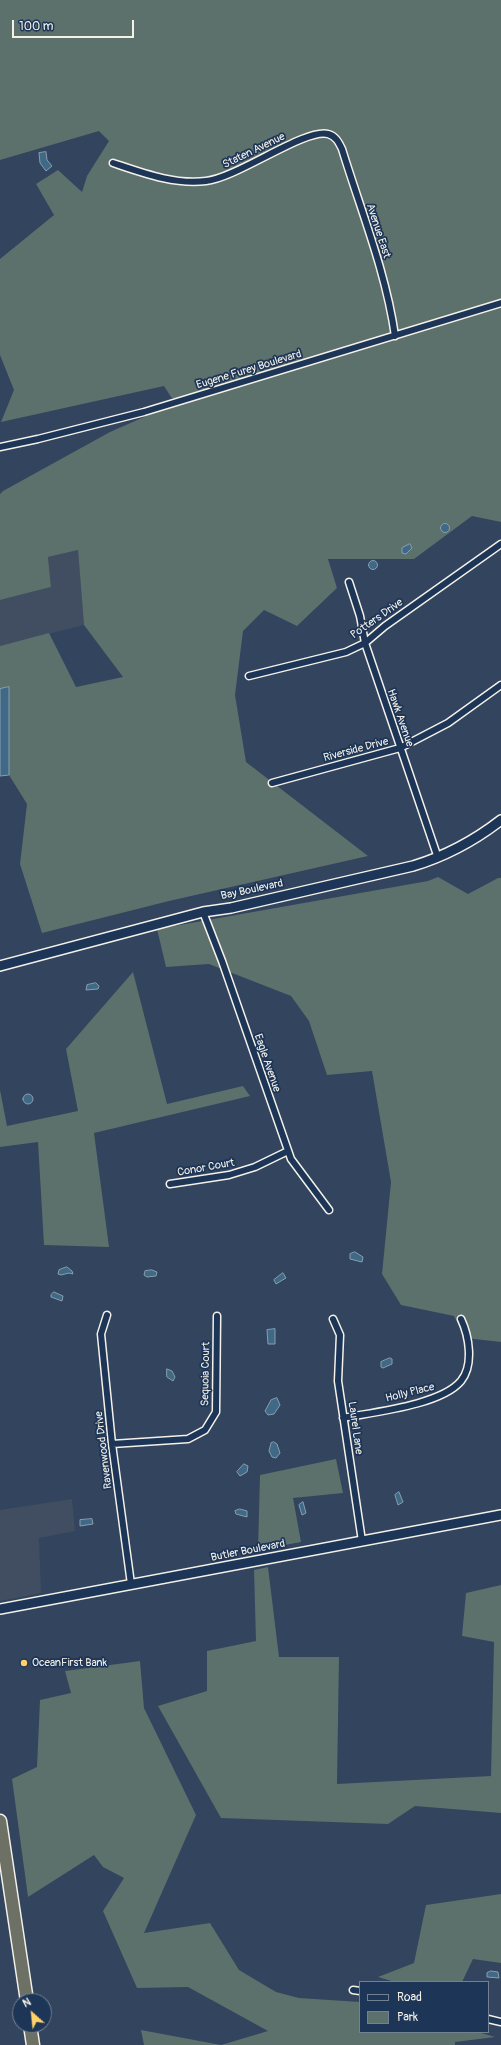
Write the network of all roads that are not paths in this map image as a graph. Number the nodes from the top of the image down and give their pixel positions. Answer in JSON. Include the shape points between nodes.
{"nodes":[{"id":1,"x":332,"y":136,"type":"joint"},
{"id":2,"x":113,"y":163,"type":"dead end"},
{"id":3,"x":501,"y":303,"type":"edge"},
{"id":4,"x":395,"y":336,"type":"junction"},
{"id":5,"x":0,"y":447,"type":"edge"},
{"id":6,"x":501,"y":544,"type":"edge"},
{"id":7,"x":349,"y":582,"type":"dead end"},
{"id":8,"x":365,"y":644,"type":"junction"},
{"id":9,"x":250,"y":676,"type":"dead end"},
{"id":10,"x":501,"y":685,"type":"edge"},
{"id":11,"x":400,"y":748,"type":"junction"},
{"id":12,"x":272,"y":783,"type":"dead end"},
{"id":13,"x":501,"y":820,"type":"edge"},
{"id":14,"x":438,"y":858,"type":"junction"},
{"id":15,"x":203,"y":912,"type":"junction"},
{"id":16,"x":0,"y":966,"type":"edge"},
{"id":17,"x":288,"y":1151,"type":"junction"},
{"id":18,"x":170,"y":1184,"type":"dead end"},
{"id":19,"x":330,"y":1210,"type":"dead end"},
{"id":20,"x":107,"y":1315,"type":"dead end"},
{"id":21,"x":218,"y":1316,"type":"dead end"},
{"id":22,"x":333,"y":1319,"type":"dead end"},
{"id":23,"x":461,"y":1319,"type":"dead end"},
{"id":24,"x":343,"y":1418,"type":"junction"},
{"id":25,"x":112,"y":1444,"type":"junction"},
{"id":26,"x":501,"y":1515,"type":"edge"},
{"id":27,"x":362,"y":1542,"type":"junction"},
{"id":28,"x":131,"y":1584,"type":"junction"},
{"id":29,"x":0,"y":1609,"type":"edge"},
{"id":30,"x":0,"y":1821,"type":"edge"},
{"id":31,"x":353,"y":1990,"type":"dead end"},
{"id":32,"x":359,"y":1991,"type":"edge"},
{"id":33,"x":26,"y":1993,"type":"edge"},
{"id":34,"x":489,"y":2019,"type":"edge"},
{"id":35,"x":501,"y":2022,"type":"edge"},
{"id":36,"x":31,"y":2033,"type":"edge"},
{"id":37,"x":33,"y":2045,"type":"edge"}],
"edges":[{"from":1,"to":2,"type":"street","name":"Staten Avenue","via":[[327,134],[310,137],[273,152],[228,176],[205,181],[192,182],[156,176]]},
{"from":1,"to":4,"type":"street","name":"Avenue East","via":[[342,150],[366,223],[389,302]]},
{"from":3,"to":4,"type":"street","name":"Eugene Furey Boulevard"},
{"from":4,"to":5,"type":"street","name":"Eugene Furey Boulevard","via":[[144,412]]},
{"from":6,"to":8,"type":"street","name":"Potters Drive","via":[[385,626]]},
{"from":7,"to":8,"type":"street","name":"Hawk Avenue","via":[[360,616]]},
{"from":8,"to":9,"type":"street","name":"Potters Drive","via":[[346,652]]},
{"from":8,"to":11,"type":"street","name":"Hawk Avenue"},
{"from":10,"to":11,"type":"street","name":"Riverside Drive","via":[[448,723]]},
{"from":11,"to":12,"type":"street","name":"Riverside Drive"},
{"from":11,"to":14,"type":"street","name":"Hawk Avenue"},
{"from":13,"to":14,"type":"street","name":"Bay Boulevard","via":[[482,835]]},
{"from":14,"to":15,"type":"street","name":"Bay Boulevard","via":[[231,908]]},
{"from":15,"to":16,"type":"street","name":"Bay Boulevard"},
{"from":15,"to":17,"type":"street","name":"Eagle Avenue"},
{"from":17,"to":18,"type":"street","name":"Conor Court","via":[[255,1167],[229,1175]]},
{"from":17,"to":19,"type":"street","name":"Eagle Avenue","via":[[298,1170]]},
{"from":20,"to":25,"type":"street","name":"Ravenwood Drive","via":[[101,1334]]},
{"from":21,"to":25,"type":"street","name":"Sequoia Court","via":[[216,1412],[204,1430],[188,1439]]},
{"from":22,"to":24,"type":"street","name":"Laurel Lane","via":[[340,1335],[338,1381]]},
{"from":23,"to":24,"type":"street","name":"Holly Place","via":[[466,1332],[468,1359],[462,1380],[453,1388],[422,1402]]},
{"from":24,"to":27,"type":"street","name":"Laurel Lane"},
{"from":25,"to":28,"type":"street","name":"Ravenwood Drive"},
{"from":26,"to":27,"type":"street","name":"Butler Boulevard"},
{"from":27,"to":28,"type":"street","name":"Butler Boulevard"},
{"from":28,"to":29,"type":"street","name":"Butler Boulevard"},
{"from":30,"to":33,"type":"highway"},
{"from":31,"to":32,"type":"street"},
{"from":34,"to":35,"type":"street"},
{"from":36,"to":37,"type":"highway"}]}
